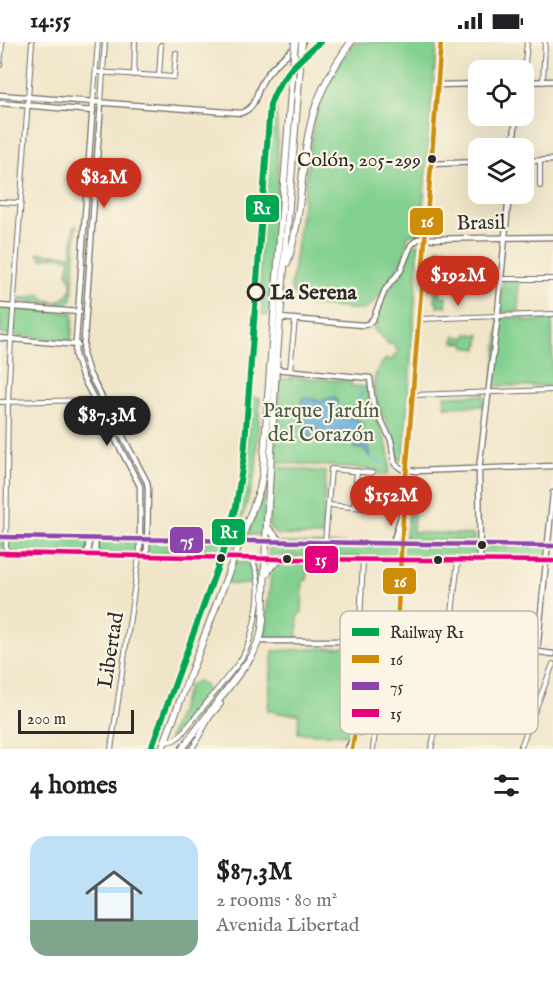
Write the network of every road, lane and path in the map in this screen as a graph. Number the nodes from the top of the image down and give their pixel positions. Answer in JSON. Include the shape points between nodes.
{"nodes":[{"id":1,"x":2,"y":42,"type":"edge"},
{"id":2,"x":32,"y":42,"type":"edge"},
{"id":3,"x":98,"y":42,"type":"edge"},
{"id":4,"x":105,"y":42,"type":"edge"},
{"id":5,"x":135,"y":42,"type":"edge"},
{"id":6,"x":295,"y":42,"type":"edge"},
{"id":7,"x":302,"y":42,"type":"edge"},
{"id":8,"x":351,"y":42,"type":"edge"},
{"id":9,"x":441,"y":42,"type":"edge"},
{"id":10,"x":527,"y":42,"type":"edge"},
{"id":11,"x":545,"y":42,"type":"edge"},
{"id":12,"x":161,"y":45,"type":"dead end"},
{"id":13,"x":176,"y":53,"type":"dead end"},
{"id":14,"x":525,"y":60,"type":"edge"},
{"id":15,"x":0,"y":65,"type":"edge"},
{"id":16,"x":96,"y":72,"type":"junction"},
{"id":17,"x":103,"y":73,"type":"junction"},
{"id":18,"x":134,"y":75,"type":"junction"},
{"id":19,"x":159,"y":76,"type":"junction"},
{"id":20,"x":553,"y":81,"type":"edge"},
{"id":21,"x":534,"y":82,"type":"edge"},
{"id":22,"x":543,"y":82,"type":"junction"},
{"id":23,"x":468,"y":84,"type":"edge"},
{"id":24,"x":438,"y":85,"type":"junction"},
{"id":25,"x":0,"y":95,"type":"edge"},
{"id":26,"x":28,"y":98,"type":"junction"},
{"id":27,"x":81,"y":102,"type":"junction"},
{"id":28,"x":0,"y":103,"type":"edge"},
{"id":29,"x":93,"y":103,"type":"junction"},
{"id":30,"x":101,"y":103,"type":"junction"},
{"id":31,"x":28,"y":106,"type":"junction"},
{"id":32,"x":57,"y":108,"type":"junction"},
{"id":33,"x":93,"y":111,"type":"junction"},
{"id":34,"x":534,"y":160,"type":"edge"},
{"id":35,"x":540,"y":160,"type":"junction"},
{"id":36,"x":553,"y":160,"type":"edge"},
{"id":37,"x":468,"y":162,"type":"edge"},
{"id":38,"x":432,"y":164,"type":"junction"},
{"id":39,"x":540,"y":186,"type":"dead end"},
{"id":40,"x":0,"y":202,"type":"edge"},
{"id":41,"x":21,"y":203,"type":"junction"},
{"id":42,"x":508,"y":204,"type":"edge"},
{"id":43,"x":553,"y":237,"type":"edge"},
{"id":44,"x":505,"y":238,"type":"junction"},
{"id":45,"x":426,"y":240,"type":"junction"},
{"id":46,"x":284,"y":272,"type":"junction"},
{"id":47,"x":501,"y":279,"type":"junction"},
{"id":48,"x":553,"y":279,"type":"edge"},
{"id":49,"x":0,"y":306,"type":"edge"},
{"id":50,"x":14,"y":307,"type":"junction"},
{"id":51,"x":78,"y":312,"type":"junction"},
{"id":52,"x":85,"y":313,"type":"junction"},
{"id":53,"x":553,"y":314,"type":"edge"},
{"id":54,"x":498,"y":316,"type":"junction"},
{"id":55,"x":280,"y":318,"type":"junction"},
{"id":56,"x":294,"y":319,"type":"junction"},
{"id":57,"x":420,"y":320,"type":"junction"},
{"id":58,"x":0,"y":338,"type":"edge"},
{"id":59,"x":11,"y":340,"type":"junction"},
{"id":60,"x":76,"y":345,"type":"junction"},
{"id":61,"x":83,"y":346,"type":"junction"},
{"id":62,"x":273,"y":369,"type":"junction"},
{"id":63,"x":290,"y":370,"type":"junction"},
{"id":64,"x":553,"y":390,"type":"edge"},
{"id":65,"x":489,"y":393,"type":"junction"},
{"id":66,"x":413,"y":395,"type":"junction"},
{"id":67,"x":95,"y":400,"type":"junction"},
{"id":68,"x":0,"y":402,"type":"edge"},
{"id":69,"x":8,"y":402,"type":"junction"},
{"id":70,"x":553,"y":466,"type":"edge"},
{"id":71,"x":479,"y":469,"type":"junction"},
{"id":72,"x":407,"y":470,"type":"junction"},
{"id":73,"x":357,"y":471,"type":"junction"},
{"id":74,"x":372,"y":473,"type":"dead end"},
{"id":75,"x":553,"y":493,"type":"edge"},
{"id":76,"x":328,"y":505,"type":"junction"},
{"id":77,"x":354,"y":507,"type":"junction"},
{"id":78,"x":403,"y":511,"type":"junction"},
{"id":79,"x":267,"y":526,"type":"junction"},
{"id":80,"x":3,"y":537,"type":"edge"},
{"id":81,"x":92,"y":538,"type":"junction"},
{"id":82,"x":140,"y":538,"type":"junction"},
{"id":83,"x":148,"y":538,"type":"junction"},
{"id":84,"x":240,"y":539,"type":"junction"},
{"id":85,"x":266,"y":540,"type":"junction"},
{"id":86,"x":279,"y":540,"type":"junction"},
{"id":87,"x":325,"y":543,"type":"junction"},
{"id":88,"x":393,"y":544,"type":"junction"},
{"id":89,"x":401,"y":544,"type":"junction"},
{"id":90,"x":481,"y":545,"type":"junction"},
{"id":91,"x":550,"y":546,"type":"edge"},
{"id":92,"x":3,"y":553,"type":"edge"},
{"id":93,"x":92,"y":555,"type":"junction"},
{"id":94,"x":140,"y":556,"type":"junction"},
{"id":95,"x":147,"y":556,"type":"junction"},
{"id":96,"x":232,"y":558,"type":"junction"},
{"id":97,"x":251,"y":558,"type":"junction"},
{"id":98,"x":265,"y":559,"type":"junction"},
{"id":99,"x":281,"y":559,"type":"junction"},
{"id":100,"x":363,"y":560,"type":"junction"},
{"id":101,"x":400,"y":560,"type":"junction"},
{"id":102,"x":458,"y":561,"type":"junction"},
{"id":103,"x":480,"y":561,"type":"junction"},
{"id":104,"x":545,"y":561,"type":"junction"},
{"id":105,"x":553,"y":561,"type":"edge"},
{"id":106,"x":265,"y":578,"type":"junction"},
{"id":107,"x":360,"y":611,"type":"edge"},
{"id":108,"x":398,"y":611,"type":"edge"},
{"id":109,"x":452,"y":611,"type":"edge"},
{"id":110,"x":260,"y":641,"type":"junction"},
{"id":111,"x":340,"y":641,"type":"edge"},
{"id":112,"x":538,"y":641,"type":"edge"},
{"id":113,"x":538,"y":652,"type":"edge"},
{"id":114,"x":553,"y":654,"type":"edge"},
{"id":115,"x":553,"y":664,"type":"edge"},
{"id":116,"x":538,"y":703,"type":"edge"},
{"id":117,"x":217,"y":706,"type":"junction"},
{"id":118,"x":358,"y":734,"type":"edge"},
{"id":119,"x":375,"y":734,"type":"edge"},
{"id":120,"x":435,"y":734,"type":"edge"},
{"id":121,"x":526,"y":734,"type":"edge"},
{"id":122,"x":163,"y":746,"type":"edge"},
{"id":123,"x":111,"y":749,"type":"edge"},
{"id":124,"x":182,"y":749,"type":"edge"},
{"id":125,"x":192,"y":749,"type":"edge"},
{"id":126,"x":350,"y":749,"type":"edge"},
{"id":127,"x":373,"y":749,"type":"edge"},
{"id":128,"x":431,"y":749,"type":"edge"},
{"id":129,"x":520,"y":749,"type":"edge"}],
"edges":[{"from":1,"to":15,"type":"street"},
{"from":2,"to":26,"type":"street"},
{"from":3,"to":16,"type":"street"},
{"from":4,"to":17,"type":"street"},
{"from":5,"to":18,"type":"street"},
{"from":6,"to":62,"type":"highway","bridge":true},
{"from":7,"to":30,"type":"street","via":[[266,75],[254,103],[242,112]]},
{"from":7,"to":46,"type":"highway"},
{"from":8,"to":46,"type":"highway","via":[[327,80],[314,112],[296,230]]},
{"from":9,"to":24,"type":"street"},
{"from":10,"to":14,"type":"street"},
{"from":11,"to":22,"type":"street"},
{"from":12,"to":19,"type":"street"},
{"from":13,"to":19,"type":"street","via":[[175,75]]},
{"from":16,"to":17,"type":"street"},
{"from":16,"to":29,"type":"street"},
{"from":17,"to":18,"type":"street"},
{"from":17,"to":30,"type":"street"},
{"from":18,"to":19,"type":"street"},
{"from":20,"to":22,"type":"street"},
{"from":21,"to":22,"type":"street"},
{"from":23,"to":24,"type":"street"},
{"from":24,"to":38,"type":"street"},
{"from":25,"to":26,"type":"street"},
{"from":26,"to":27,"type":"street"},
{"from":26,"to":31,"type":"street"},
{"from":27,"to":29,"type":"street"},
{"from":27,"to":32,"type":"street"},
{"from":28,"to":31,"type":"street"},
{"from":29,"to":30,"type":"street"},
{"from":29,"to":33,"type":"street"},
{"from":30,"to":52,"type":"street"},
{"from":31,"to":32,"type":"street"},
{"from":31,"to":41,"type":"street"},
{"from":32,"to":33,"type":"street"},
{"from":33,"to":51,"type":"street"},
{"from":34,"to":35,"type":"street"},
{"from":35,"to":36,"type":"street"},
{"from":35,"to":39,"type":"street"},
{"from":37,"to":38,"type":"street"},
{"from":38,"to":45,"type":"street"},
{"from":40,"to":41,"type":"street"},
{"from":41,"to":50,"type":"street"},
{"from":42,"to":44,"type":"street"},
{"from":43,"to":44,"type":"street","name":"Brasil"},
{"from":44,"to":45,"type":"street","name":"Brasil"},
{"from":44,"to":47,"type":"street"},
{"from":45,"to":56,"type":"street","name":"Brasil","via":[[418,239],[411,245],[370,323]]},
{"from":45,"to":57,"type":"street"},
{"from":46,"to":55,"type":"highway"},
{"from":47,"to":48,"type":"street"},
{"from":47,"to":54,"type":"street"},
{"from":49,"to":50,"type":"street"},
{"from":50,"to":51,"type":"street"},
{"from":50,"to":59,"type":"street"},
{"from":51,"to":52,"type":"street"},
{"from":51,"to":60,"type":"street"},
{"from":52,"to":61,"type":"street"},
{"from":53,"to":54,"type":"street"},
{"from":54,"to":57,"type":"street"},
{"from":54,"to":65,"type":"street"},
{"from":55,"to":56,"type":"street","name":"Brasil"},
{"from":55,"to":62,"type":"highway"},
{"from":56,"to":63,"type":"street"},
{"from":57,"to":66,"type":"street"},
{"from":58,"to":59,"type":"street"},
{"from":59,"to":60,"type":"street"},
{"from":59,"to":69,"type":"street"},
{"from":60,"to":61,"type":"street"},
{"from":60,"to":67,"type":"street","via":[[77,366]]},
{"from":61,"to":83,"type":"street","via":[[89,373],[147,482]]},
{"from":62,"to":63,"type":"street"},
{"from":62,"to":79,"type":"highway"},
{"from":62,"to":84,"type":"highway","via":[[261,483]]},
{"from":63,"to":72,"type":"street","via":[[370,378],[374,404],[391,440],[394,462]]},
{"from":64,"to":65,"type":"street"},
{"from":65,"to":66,"type":"street"},
{"from":65,"to":71,"type":"street"},
{"from":66,"to":72,"type":"street"},
{"from":67,"to":69,"type":"street"},
{"from":67,"to":82,"type":"street","via":[[140,486]]},
{"from":68,"to":69,"type":"street"},
{"from":69,"to":80,"type":"street"},
{"from":70,"to":71,"type":"street"},
{"from":71,"to":72,"type":"street"},
{"from":71,"to":90,"type":"street"},
{"from":72,"to":78,"type":"street"},
{"from":73,"to":74,"type":"street"},
{"from":73,"to":76,"type":"street","via":[[331,469]]},
{"from":73,"to":77,"type":"street"},
{"from":75,"to":91,"type":"street"},
{"from":76,"to":77,"type":"street"},
{"from":76,"to":87,"type":"street"},
{"from":77,"to":78,"type":"street"},
{"from":78,"to":88,"type":"main road"},
{"from":78,"to":89,"type":"street"},
{"from":79,"to":85,"type":"highway"},
{"from":79,"to":86,"type":"highway"},
{"from":80,"to":81,"type":"main road"},
{"from":80,"to":92,"type":"street"},
{"from":81,"to":82,"type":"main road"},
{"from":81,"to":93,"type":"main road"},
{"from":82,"to":83,"type":"main road"},
{"from":82,"to":94,"type":"street"},
{"from":83,"to":84,"type":"main road"},
{"from":83,"to":95,"type":"street"},
{"from":84,"to":85,"type":"main road"},
{"from":84,"to":96,"type":"highway"},
{"from":85,"to":86,"type":"main road"},
{"from":85,"to":98,"type":"highway"},
{"from":86,"to":87,"type":"main road"},
{"from":87,"to":88,"type":"main road"},
{"from":88,"to":89,"type":"main road"},
{"from":89,"to":90,"type":"main road"},
{"from":89,"to":101,"type":"street"},
{"from":90,"to":91,"type":"main road"},
{"from":90,"to":103,"type":"street"},
{"from":91,"to":104,"type":"street"},
{"from":92,"to":93,"type":"main road"},
{"from":93,"to":94,"type":"main road"},
{"from":94,"to":95,"type":"main road"},
{"from":94,"to":123,"type":"street","name":"Libertad"},
{"from":95,"to":96,"type":"main road"},
{"from":96,"to":97,"type":"main road"},
{"from":96,"to":122,"type":"highway"},
{"from":97,"to":98,"type":"main road"},
{"from":97,"to":122,"type":"street","via":[[257,571],[257,604],[247,648],[181,735]]},
{"from":98,"to":99,"type":"main road"},
{"from":98,"to":106,"type":"highway"},
{"from":99,"to":100,"type":"main road"},
{"from":99,"to":106,"type":"highway","via":[[271,566]]},
{"from":100,"to":101,"type":"main road"},
{"from":100,"to":107,"type":"street"},
{"from":101,"to":102,"type":"main road"},
{"from":101,"to":108,"type":"street"},
{"from":102,"to":103,"type":"main road"},
{"from":102,"to":109,"type":"street"},
{"from":103,"to":104,"type":"main road"},
{"from":104,"to":105,"type":"main road"},
{"from":104,"to":112,"type":"street"},
{"from":106,"to":110,"type":"highway"},
{"from":110,"to":111,"type":"street"},
{"from":110,"to":117,"type":"highway"},
{"from":113,"to":114,"type":"street"},
{"from":115,"to":116,"type":"street"},
{"from":117,"to":124,"type":"highway"},
{"from":117,"to":125,"type":"street"},
{"from":118,"to":126,"type":"main road"},
{"from":119,"to":127,"type":"street"},
{"from":120,"to":128,"type":"street"},
{"from":121,"to":129,"type":"street"}]}
